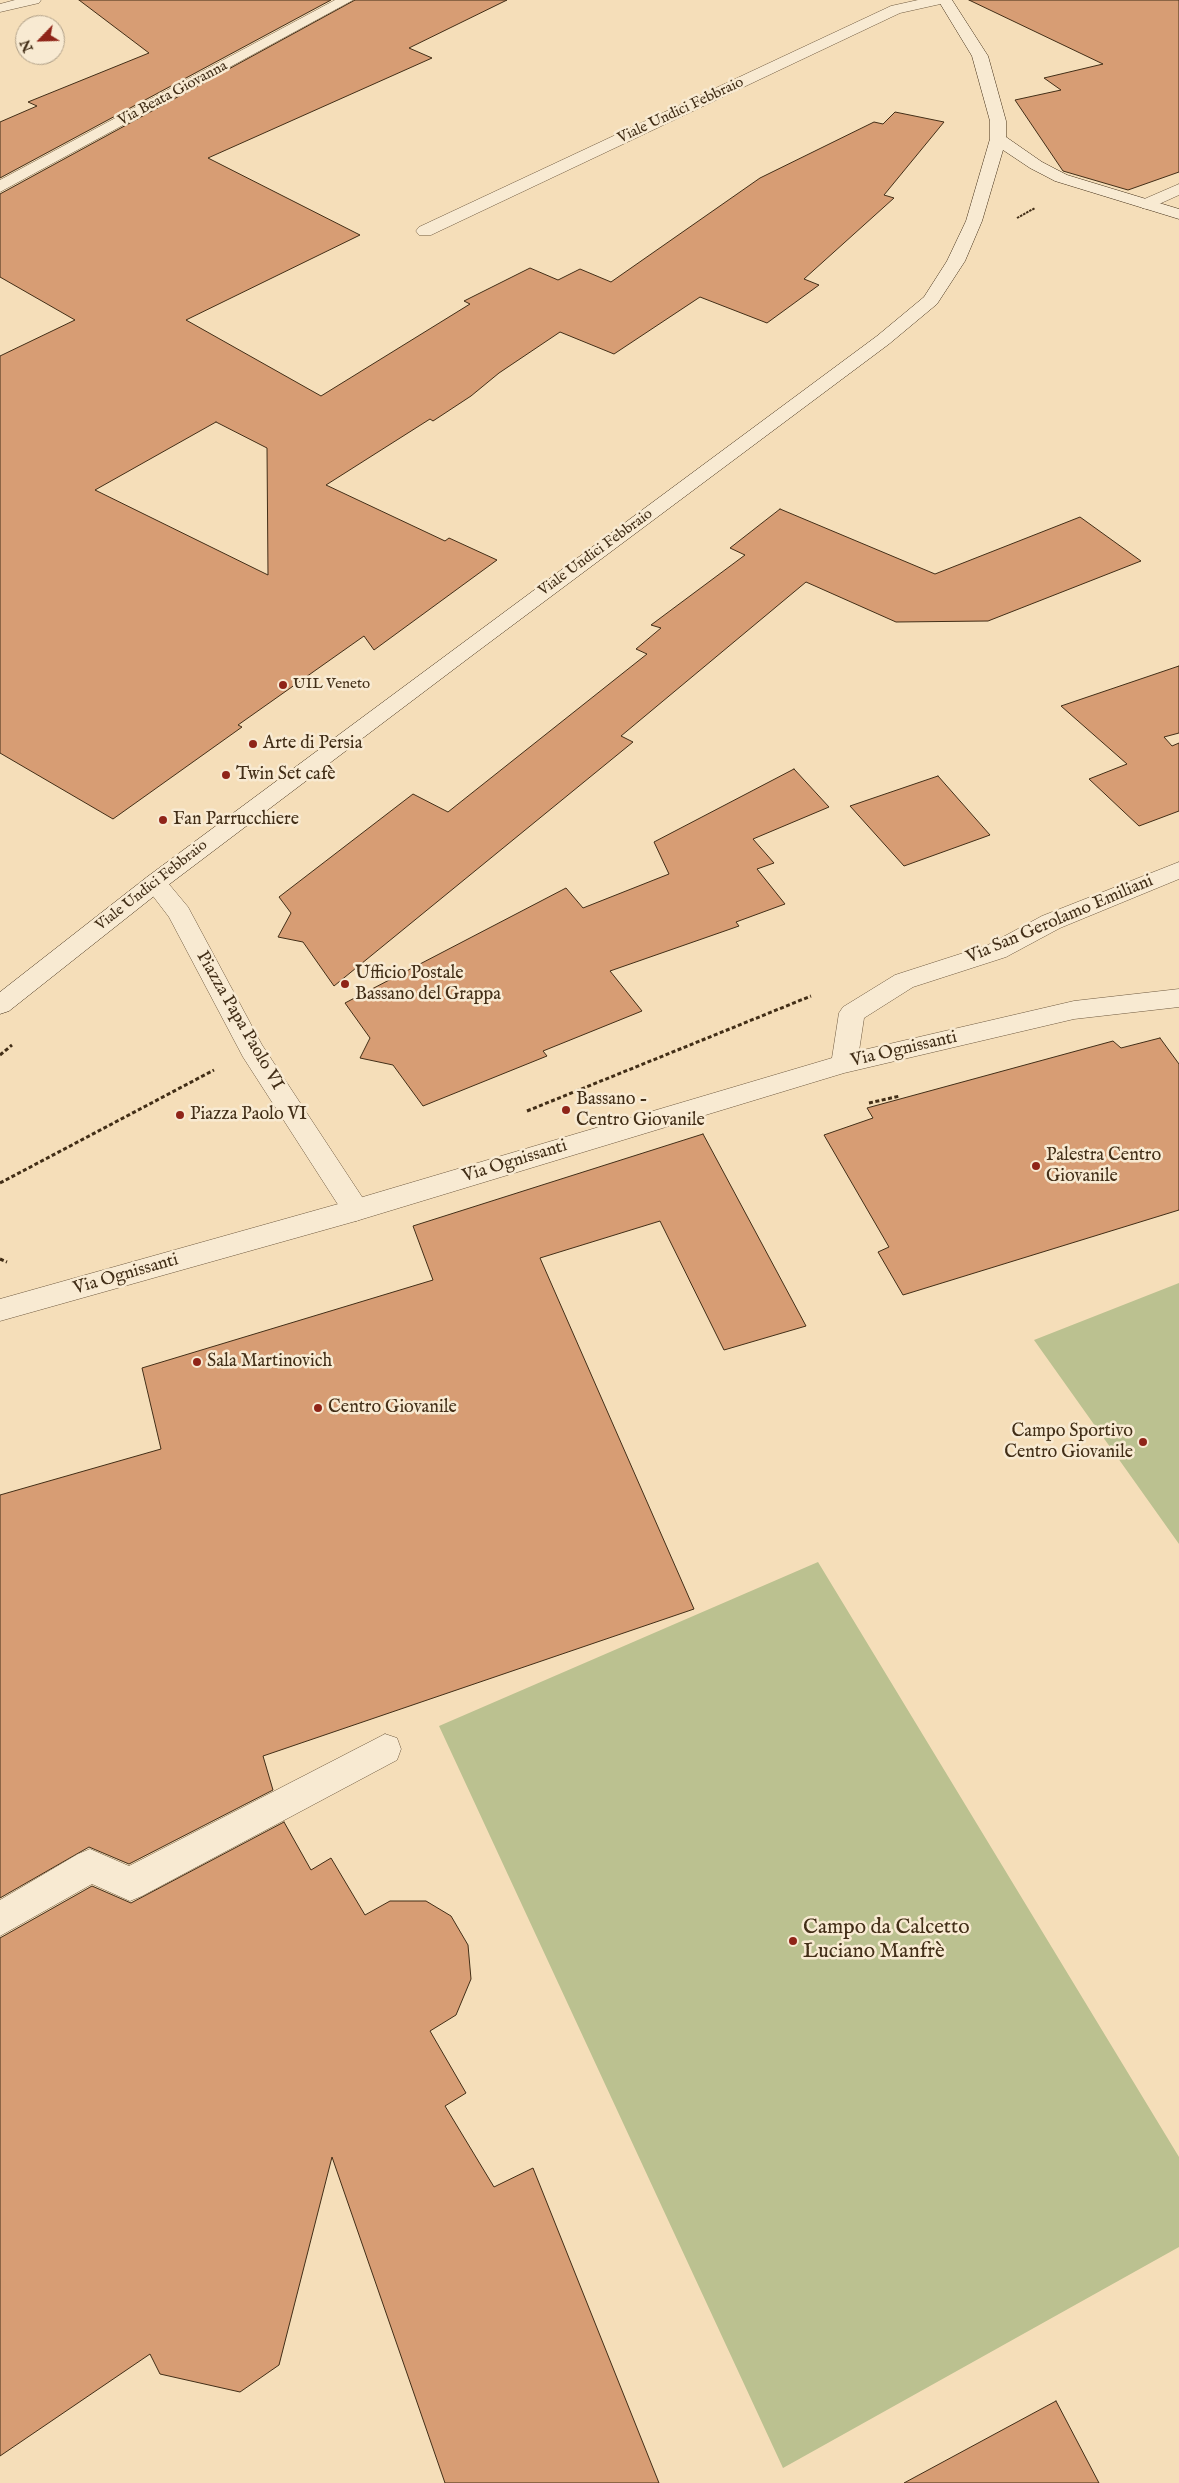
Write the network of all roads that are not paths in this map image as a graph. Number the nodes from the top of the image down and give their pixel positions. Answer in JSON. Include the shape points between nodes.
{"nodes":[{"id":1,"x":34,"y":0,"type":"edge"},
{"id":2,"x":346,"y":0,"type":"edge"},
{"id":3,"x":940,"y":0,"type":"edge"},
{"id":4,"x":945,"y":0,"type":"edge"},
{"id":5,"x":0,"y":8,"type":"edge"},
{"id":6,"x":998,"y":139,"type":"junction"},
{"id":7,"x":0,"y":187,"type":"edge"},
{"id":8,"x":1179,"y":189,"type":"edge"},
{"id":9,"x":1148,"y":204,"type":"junction"},
{"id":10,"x":1179,"y":214,"type":"edge"},
{"id":11,"x":425,"y":231,"type":"dead end"},
{"id":12,"x":1179,"y":870,"type":"edge"},
{"id":13,"x":155,"y":883,"type":"junction"},
{"id":14,"x":1179,"y":998,"type":"edge"},
{"id":15,"x":0,"y":1005,"type":"edge"},
{"id":16,"x":844,"y":1064,"type":"junction"},
{"id":17,"x":356,"y":1210,"type":"junction"},
{"id":18,"x":2,"y":1308,"type":"edge"},
{"id":19,"x":385,"y":1748,"type":"dead end"},
{"id":20,"x":0,"y":1919,"type":"edge"}],
"edges":[{"from":1,"to":5,"type":"street"},
{"from":2,"to":7,"type":"street","name":"Via Beata Giovanna"},
{"from":3,"to":11,"type":"street","name":"Viale Undici Febbraio","via":[[896,9]]},
{"from":4,"to":6,"type":"street","name":"Viale Undici Febbraio","via":[[980,56],[998,121]]},
{"from":6,"to":9,"type":"street","via":[[1061,178]]},
{"from":6,"to":13,"type":"street","name":"Viale Undici Febbraio","via":[[974,221],[956,261],[931,300],[909,320]]},
{"from":8,"to":9,"type":"street"},
{"from":9,"to":10,"type":"street"},
{"from":12,"to":16,"type":"street","name":"Via San Gerolamo Emiliani","via":[[1051,922],[997,951],[904,981],[852,1014]]},
{"from":13,"to":15,"type":"street","name":"Viale Undici Febbraio"},
{"from":13,"to":17,"type":"street","name":"Piazza Papa Paolo VI","via":[[179,913],[252,1050]]},
{"from":14,"to":16,"type":"street","name":"Via Ognissanti","via":[[1074,1010]]},
{"from":16,"to":17,"type":"street","name":"Via Ognissanti"},
{"from":17,"to":18,"type":"street","name":"Via Ognissanti"},
{"from":19,"to":20,"type":"street","via":[[130,1884],[90,1866]]}]}
